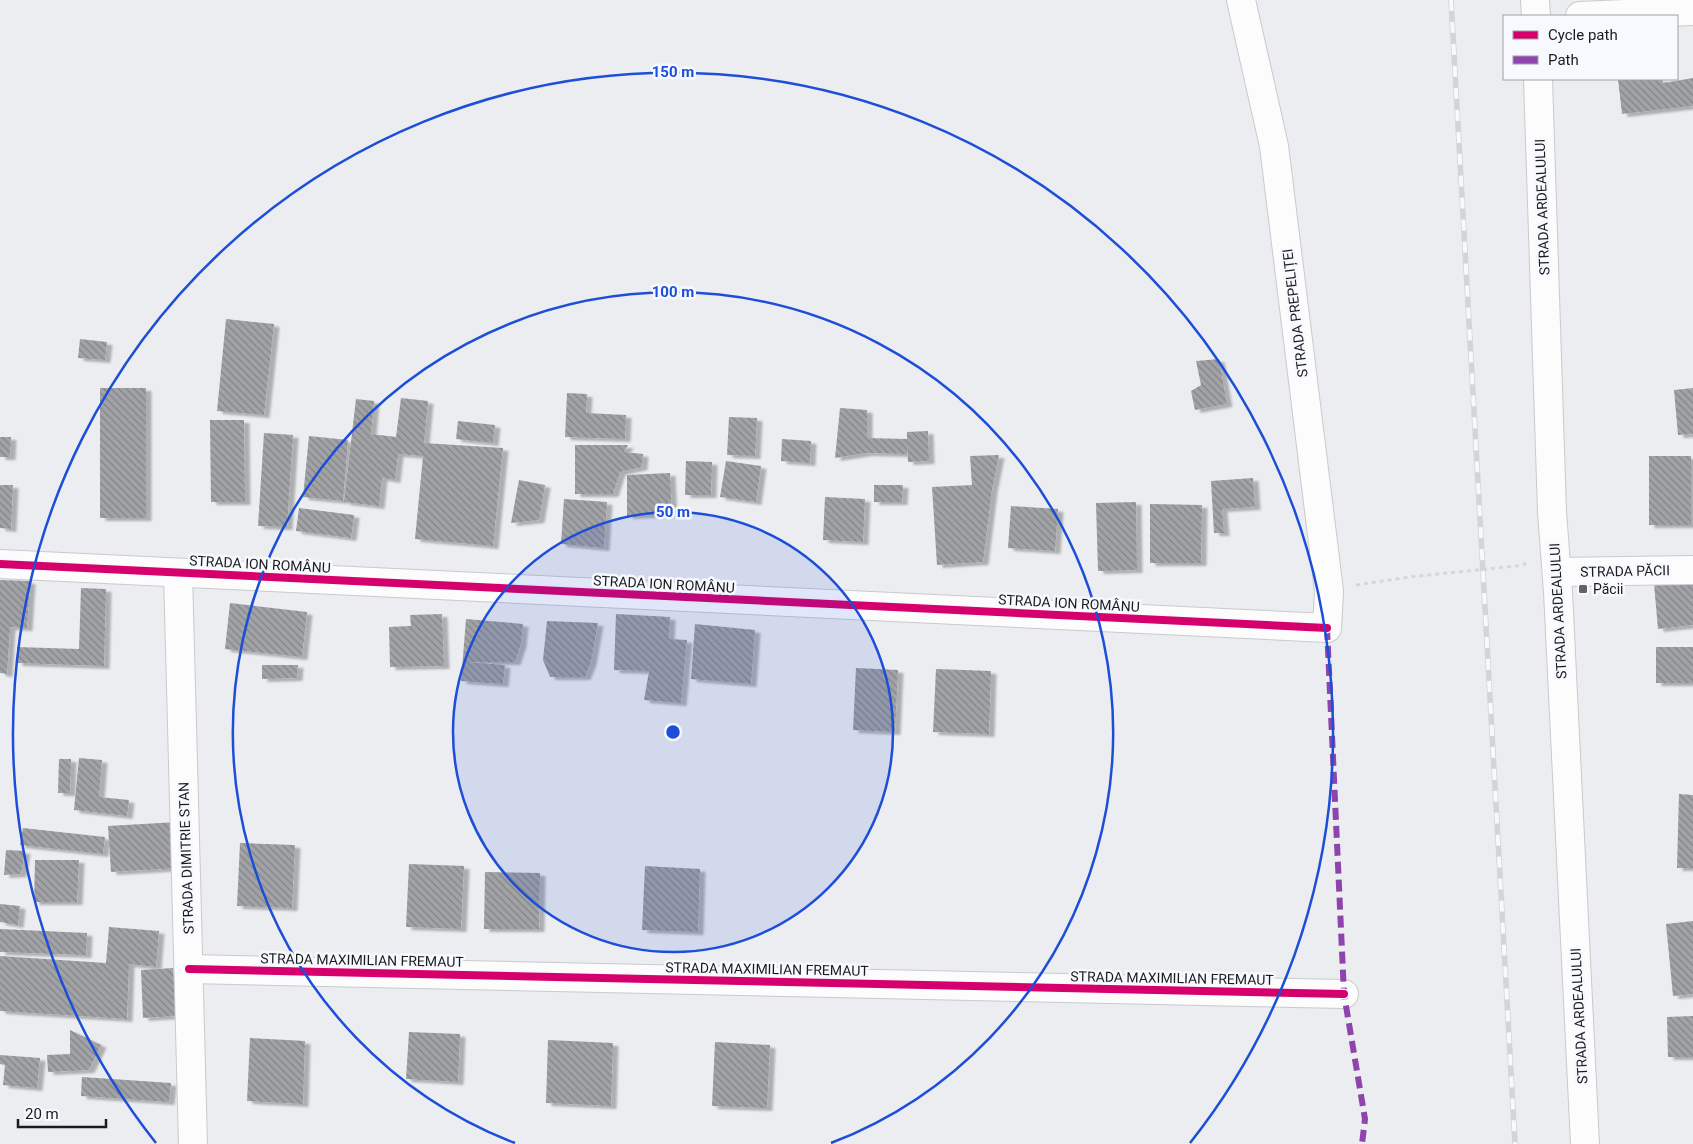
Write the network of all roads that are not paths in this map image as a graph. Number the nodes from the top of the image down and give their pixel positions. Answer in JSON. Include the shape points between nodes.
{"nodes":[{"id":1,"x":1241,"y":0,"type":"edge"},
{"id":2,"x":1535,"y":0,"type":"edge"},
{"id":3,"x":1693,"y":11,"type":"edge"},
{"id":4,"x":1536,"y":15,"type":"edge"},
{"id":5,"x":1603,"y":15,"type":"edge"},
{"id":6,"x":1538,"y":80,"type":"edge"},
{"id":7,"x":0,"y":564,"type":"edge"},
{"id":8,"x":1693,"y":570,"type":"edge"},
{"id":9,"x":1557,"y":572,"type":"junction"},
{"id":10,"x":178,"y":573,"type":"junction"},
{"id":11,"x":1327,"y":628,"type":"joint"},
{"id":12,"x":189,"y":969,"type":"junction"},
{"id":13,"x":1344,"y":994,"type":"dead end"},
{"id":14,"x":193,"y":1144,"type":"edge"},
{"id":15,"x":1585,"y":1144,"type":"edge"}],
"edges":[{"from":1,"to":11,"type":"street","name":"STRADA PREPELIȚEI","via":[[1274,146],[1328,591]]},
{"from":2,"to":4,"type":"street"},
{"from":3,"to":5,"type":"street"},
{"from":6,"to":9,"type":"street","name":"STRADA ARDEALULUI","via":[[1552,512]]},
{"from":7,"to":10,"type":"street","name":"STRADA ION ROMÂNU"},
{"from":8,"to":9,"type":"street","name":"STRADA PĂCII"},
{"from":9,"to":15,"type":"street","name":"STRADA ARDEALULUI"},
{"from":10,"to":11,"type":"street","name":"STRADA ION ROMÂNU"},
{"from":10,"to":12,"type":"street","name":"STRADA DIMITRIE STAN"},
{"from":12,"to":13,"type":"street","name":"STRADA MAXIMILIAN FREMAUT"},
{"from":12,"to":14,"type":"street","name":"STRADA DIMITRIE STAN"}]}
